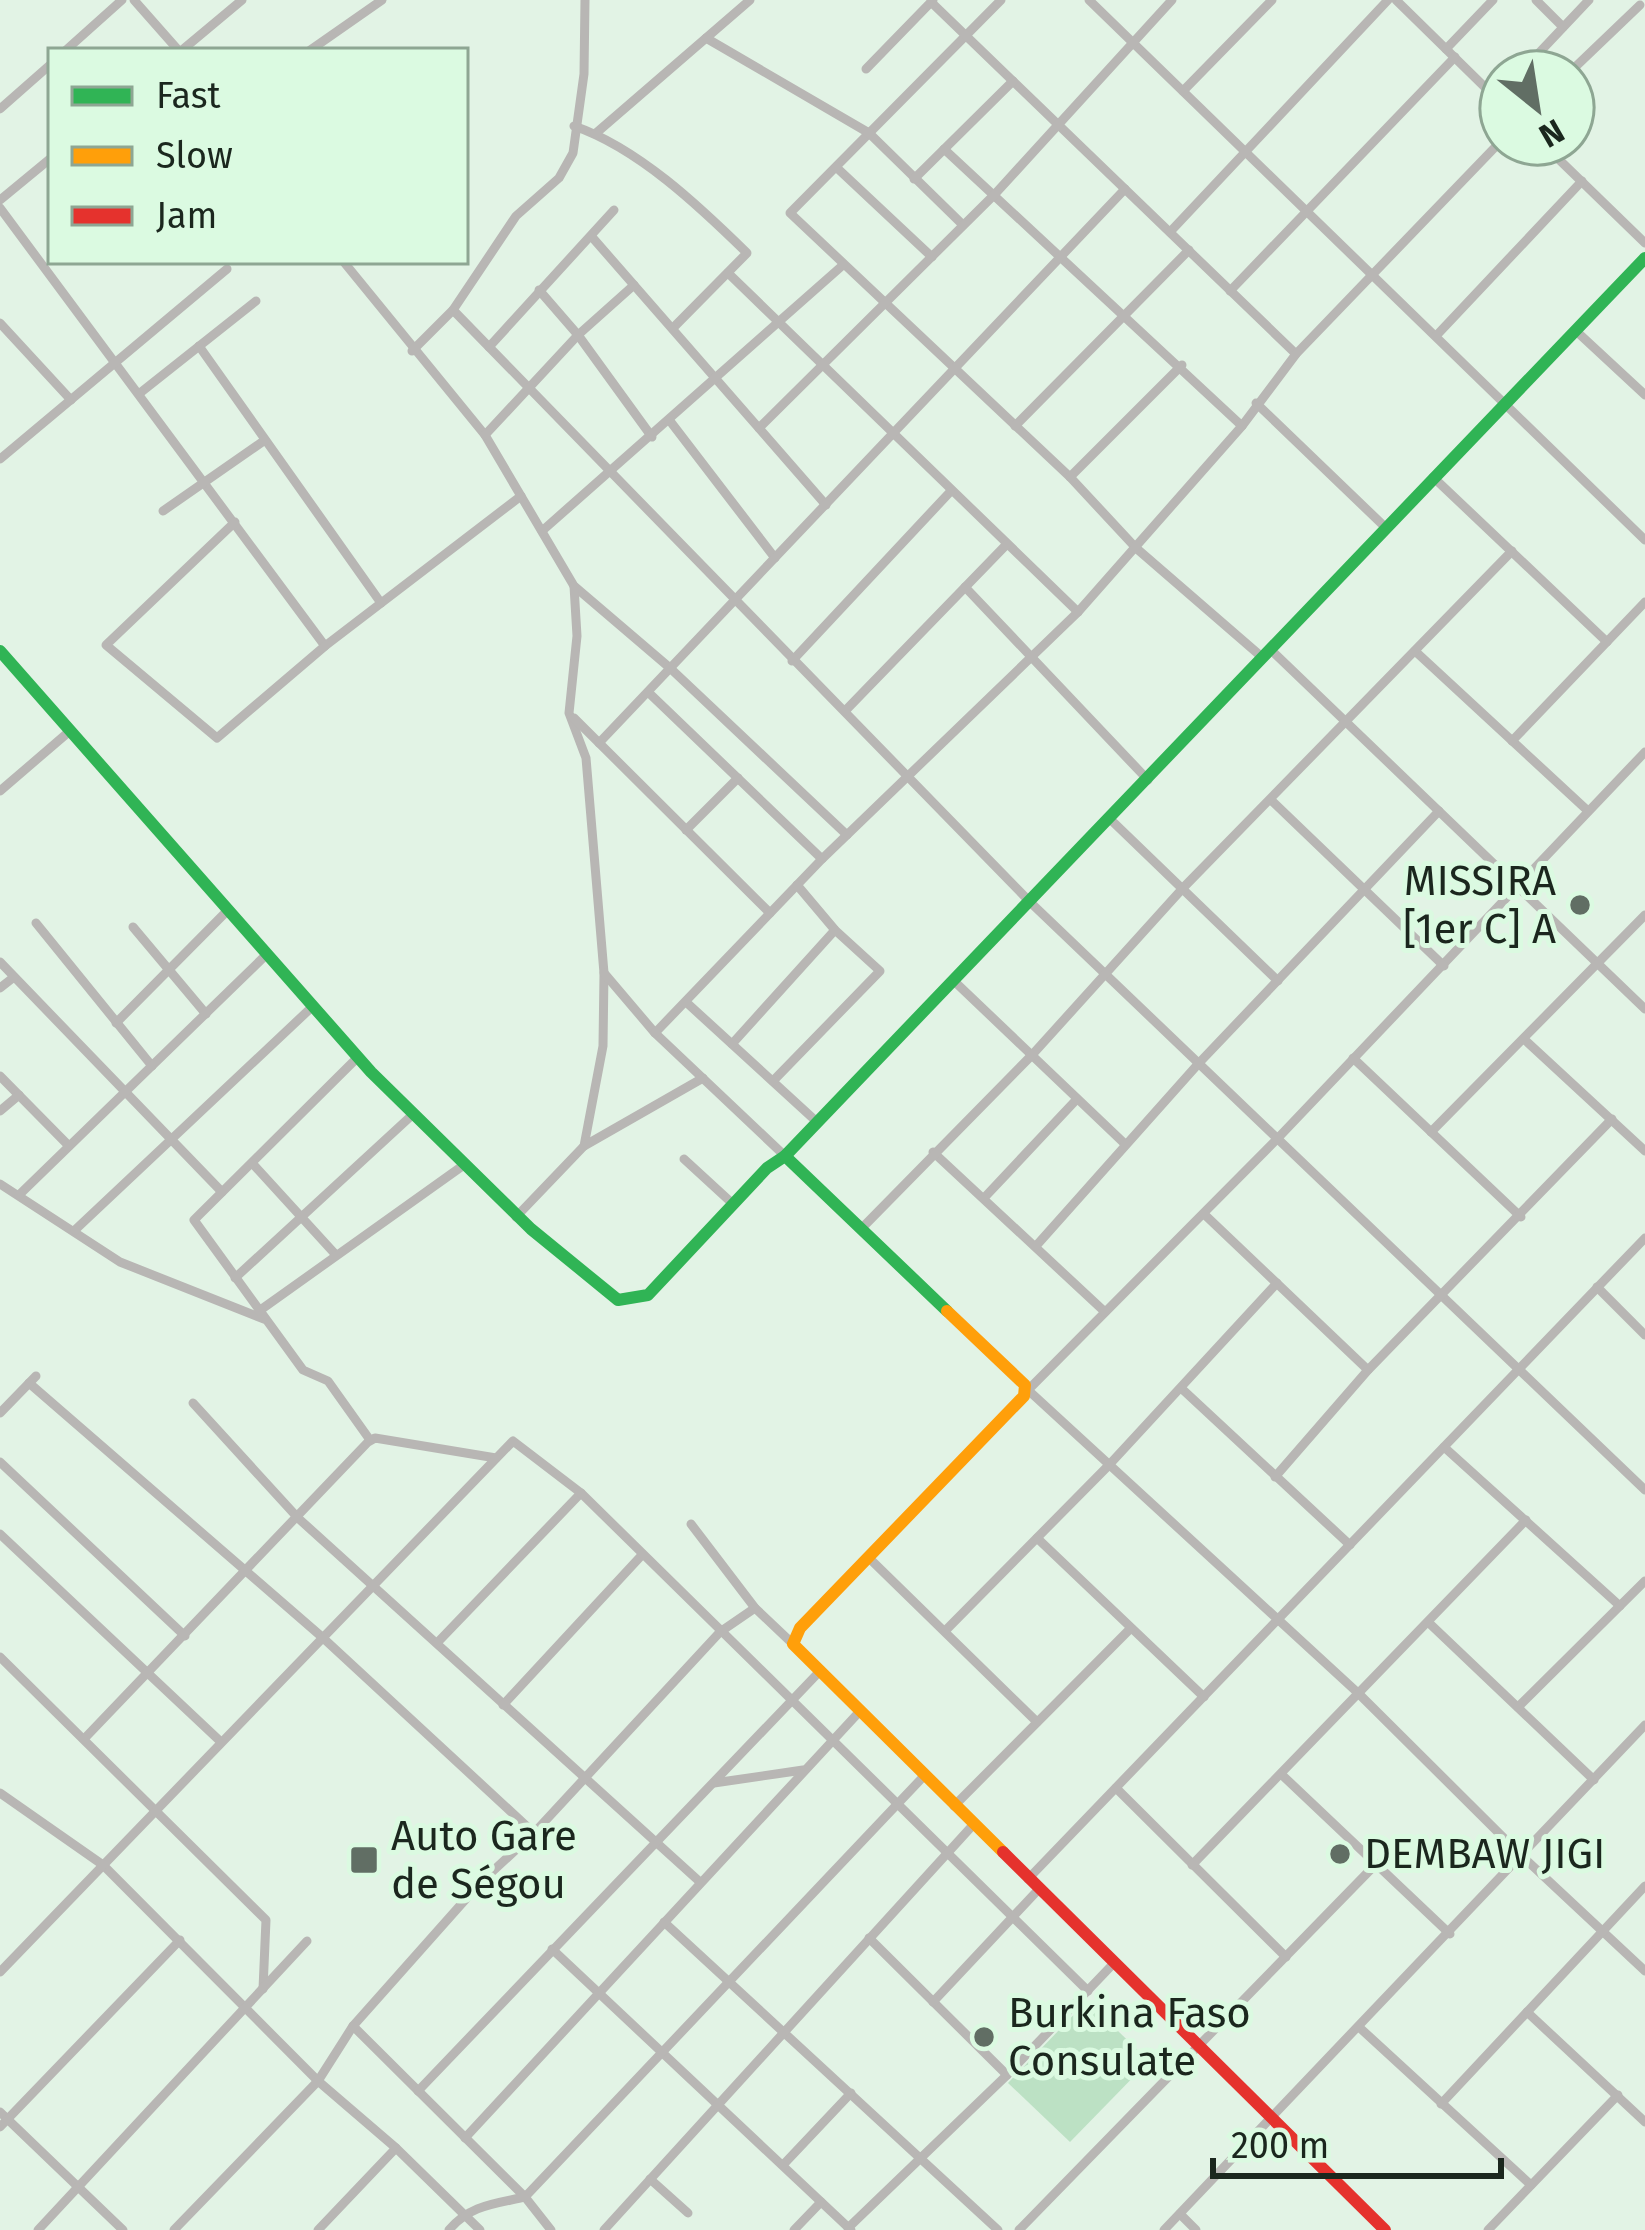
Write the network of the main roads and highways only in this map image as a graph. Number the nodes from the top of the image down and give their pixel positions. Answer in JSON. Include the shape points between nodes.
{"nodes":[{"id":1,"x":1645,"y":258,"type":"edge"},
{"id":2,"x":2,"y":658,"type":"edge"},
{"id":3,"x":785,"y":1156,"type":"junction"},
{"id":4,"x":1385,"y":2230,"type":"edge"}],
"edges":[{"from":1,"to":3,"type":"main road"},
{"from":2,"to":3,"type":"main road","via":[[410,1117],[619,1300],[648,1295]]},
{"from":3,"to":4,"type":"main road","via":[[1028,1390],[800,1628],[794,1644]]}]}
